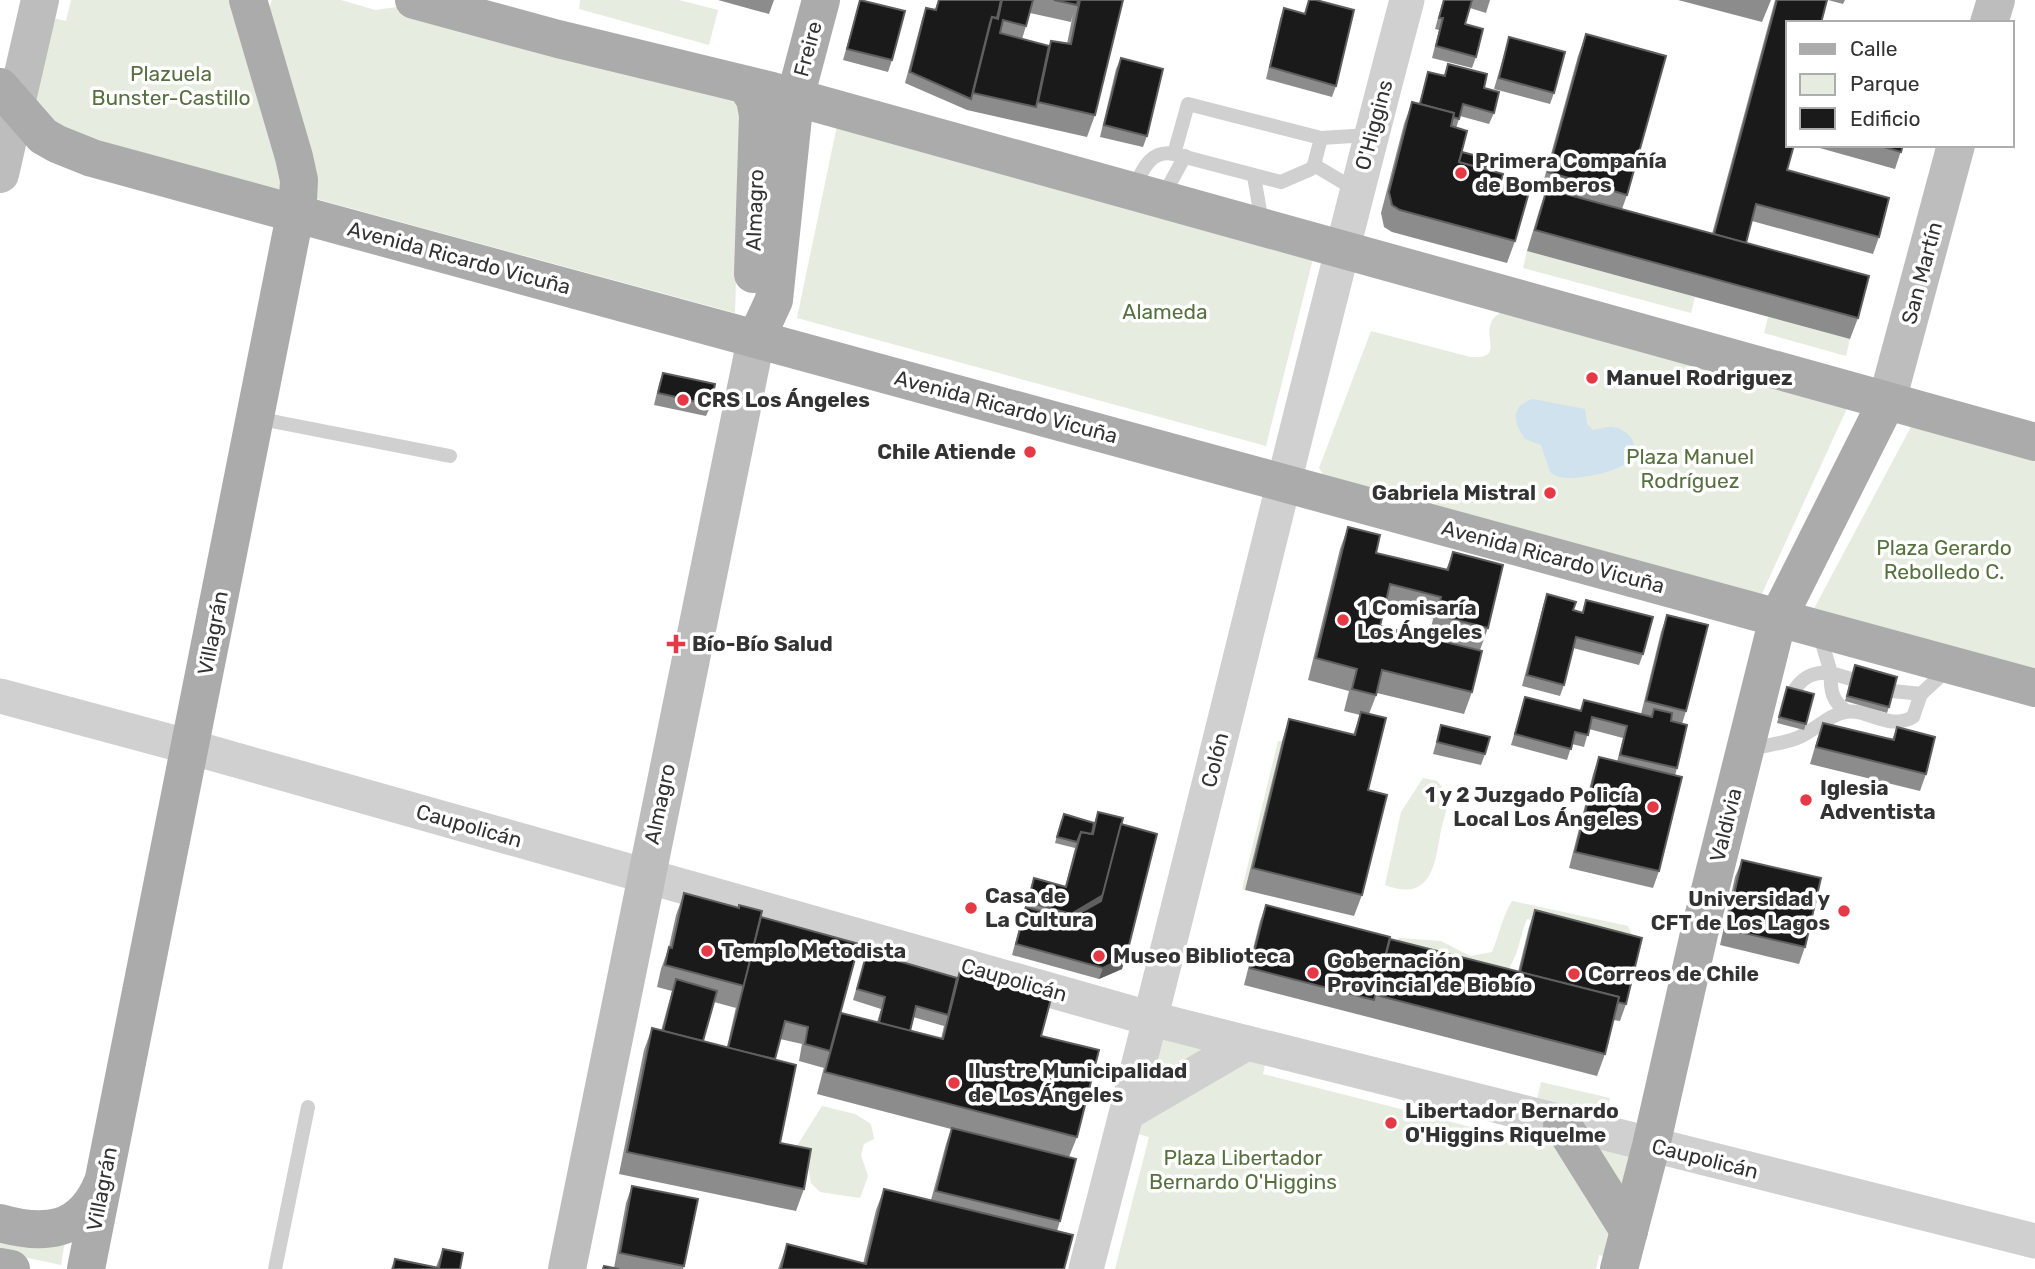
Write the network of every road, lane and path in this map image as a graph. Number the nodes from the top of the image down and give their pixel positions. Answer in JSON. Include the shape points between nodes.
{"nodes":[{"id":1,"x":40,"y":0,"type":"edge"},
{"id":2,"x":414,"y":0,"type":"edge"},
{"id":3,"x":821,"y":0,"type":"edge"},
{"id":4,"x":1407,"y":0,"type":"edge"},
{"id":5,"x":1996,"y":0,"type":"edge"},
{"id":6,"x":258,"y":12,"type":"edge"},
{"id":7,"x":1991,"y":21,"type":"edge"},
{"id":8,"x":746,"y":85,"type":"junction"},
{"id":9,"x":8,"y":96,"type":"edge"},
{"id":10,"x":795,"y":98,"type":"junction"},
{"id":11,"x":1371,"y":135,"type":"junction"},
{"id":12,"x":1321,"y":138,"type":"junction"},
{"id":13,"x":1955,"y":147,"type":"edge"},
{"id":14,"x":1179,"y":155,"type":"junction"},
{"id":15,"x":1314,"y":165,"type":"junction"},
{"id":16,"x":0,"y":174,"type":"edge"},
{"id":17,"x":1254,"y":176,"type":"junction"},
{"id":18,"x":1356,"y":190,"type":"junction"},
{"id":19,"x":1147,"y":196,"type":"junction"},
{"id":20,"x":297,"y":214,"type":"junction"},
{"id":21,"x":1262,"y":228,"type":"junction"},
{"id":22,"x":1341,"y":250,"type":"junction"},
{"id":23,"x":756,"y":339,"type":"junction"},
{"id":24,"x":1887,"y":401,"type":"junction"},
{"id":25,"x":256,"y":418,"type":"junction"},
{"id":26,"x":2035,"y":442,"type":"edge"},
{"id":27,"x":450,"y":456,"type":"dead end"},
{"id":28,"x":1283,"y":483,"type":"junction"},
{"id":29,"x":1778,"y":618,"type":"junction"},
{"id":30,"x":1817,"y":628,"type":"junction"},
{"id":31,"x":1952,"y":666,"type":"junction"},
{"id":32,"x":1831,"y":673,"type":"junction"},
{"id":33,"x":1851,"y":679,"type":"edge"},
{"id":34,"x":1785,"y":680,"type":"junction"},
{"id":35,"x":2035,"y":688,"type":"edge"},
{"id":36,"x":1893,"y":691,"type":"edge"},
{"id":37,"x":1921,"y":694,"type":"junction"},
{"id":38,"x":0,"y":696,"type":"edge"},
{"id":39,"x":1846,"y":711,"type":"junction"},
{"id":40,"x":1784,"y":725,"type":"edge"},
{"id":41,"x":190,"y":747,"type":"junction"},
{"id":42,"x":1760,"y":747,"type":"junction"},
{"id":43,"x":646,"y":876,"type":"junction"},
{"id":44,"x":1152,"y":1019,"type":"junction"},
{"id":45,"x":1247,"y":1043,"type":"junction"},
{"id":46,"x":307,"y":1107,"type":"dead end"},
{"id":47,"x":1127,"y":1113,"type":"junction"},
{"id":48,"x":1562,"y":1124,"type":"junction"},
{"id":49,"x":1651,"y":1146,"type":"junction"},
{"id":50,"x":104,"y":1179,"type":"junction"},
{"id":51,"x":0,"y":1223,"type":"edge"},
{"id":52,"x":1629,"y":1231,"type":"junction"},
{"id":53,"x":2035,"y":1241,"type":"edge"},
{"id":54,"x":0,"y":1267,"type":"edge"},
{"id":55,"x":11,"y":1269,"type":"edge"},
{"id":56,"x":86,"y":1269,"type":"edge"},
{"id":57,"x":275,"y":1269,"type":"edge"},
{"id":58,"x":567,"y":1269,"type":"edge"},
{"id":59,"x":1086,"y":1269,"type":"edge"},
{"id":60,"x":1619,"y":1269,"type":"edge"}],
"edges":[{"from":1,"to":9,"type":"main road"},
{"from":2,"to":8,"type":"main road"},
{"from":3,"to":10,"type":"main road","name":"Freire"},
{"from":4,"to":11,"type":"street","name":"O'Higgins"},
{"from":5,"to":7,"type":"main road"},
{"from":6,"to":20,"type":"main road","name":"Villagrán","via":[[297,171]]},
{"from":8,"to":10,"type":"main road"},
{"from":8,"to":23,"type":"main road","name":"Almagro","via":[[758,115],[752,298]]},
{"from":9,"to":16,"type":"main road"},
{"from":9,"to":20,"type":"main road","name":"Avenida Ricardo Vicuña","via":[[44,136],[92,158]]},
{"from":10,"to":19,"type":"main road"},
{"from":10,"to":23,"type":"main road","name":"Almagro","via":[[774,300]]},
{"from":11,"to":12,"type":"lane"},
{"from":11,"to":18,"type":"street","name":"O'Higgins"},
{"from":12,"to":14,"type":"lane","via":[[1188,104]]},
{"from":12,"to":15,"type":"lane"},
{"from":13,"to":24,"type":"main road","name":"San Martín"},
{"from":14,"to":17,"type":"lane"},
{"from":14,"to":19,"type":"lane"},
{"from":14,"to":19,"type":"lane","via":[[1157,154],[1142,171]]},
{"from":15,"to":17,"type":"lane","via":[[1281,182]]},
{"from":15,"to":18,"type":"lane"},
{"from":17,"to":21,"type":"lane"},
{"from":18,"to":22,"type":"street","name":"O'Higgins"},
{"from":19,"to":21,"type":"main road"},
{"from":20,"to":23,"type":"main road","name":"Avenida Ricardo Vicuña"},
{"from":20,"to":25,"type":"main road","name":"Villagrán"},
{"from":21,"to":22,"type":"main road"},
{"from":22,"to":24,"type":"main road"},
{"from":22,"to":28,"type":"street","name":"Colón"},
{"from":23,"to":28,"type":"main road","name":"Avenida Ricardo Vicuña"},
{"from":23,"to":43,"type":"main road","name":"Almagro"},
{"from":24,"to":26,"type":"main road"},
{"from":24,"to":29,"type":"main road","name":"Valdivia"},
{"from":25,"to":27,"type":"lane"},
{"from":25,"to":41,"type":"main road","name":"Villagrán"},
{"from":28,"to":29,"type":"main road","name":"Avenida Ricardo Vicuña"},
{"from":28,"to":44,"type":"street","name":"Colón"},
{"from":29,"to":30,"type":"main road","name":"Avenida Ricardo Vicuña"},
{"from":29,"to":34,"type":"main road","name":"Valdivia"},
{"from":30,"to":31,"type":"main road","name":"Avenida Ricardo Vicuña"},
{"from":30,"to":32,"type":"lane"},
{"from":31,"to":35,"type":"main road","name":"Avenida Ricardo Vicuña"},
{"from":31,"to":37,"type":"lane"},
{"from":32,"to":33,"type":"lane"},
{"from":32,"to":34,"type":"lane"},
{"from":32,"to":39,"type":"lane","via":[[1833,696]]},
{"from":34,"to":42,"type":"main road","name":"Valdivia"},
{"from":36,"to":37,"type":"lane"},
{"from":37,"to":39,"type":"lane","via":[[1913,717],[1904,722]]},
{"from":38,"to":41,"type":"street","name":"Caupolicán"},
{"from":39,"to":42,"type":"lane","via":[[1796,739]]},
{"from":40,"to":42,"type":"lane","via":[[1782,734]]},
{"from":41,"to":43,"type":"street","name":"Caupolicán"},
{"from":41,"to":50,"type":"main road","name":"Villagrán"},
{"from":42,"to":49,"type":"main road","name":"Valdivia","via":[[1699,934]]},
{"from":43,"to":44,"type":"street","name":"Caupolicán"},
{"from":43,"to":58,"type":"main road","name":"Almagro"},
{"from":44,"to":45,"type":"street","name":"Caupolicán"},
{"from":44,"to":47,"type":"street","name":"Colón"},
{"from":45,"to":47,"type":"street"},
{"from":45,"to":48,"type":"street","name":"Caupolicán"},
{"from":46,"to":57,"type":"lane"},
{"from":47,"to":59,"type":"street","name":"Colón"},
{"from":48,"to":49,"type":"street","name":"Caupolicán"},
{"from":48,"to":52,"type":"main road"},
{"from":49,"to":52,"type":"main road","name":"Valdivia"},
{"from":49,"to":53,"type":"street","name":"Caupolicán"},
{"from":50,"to":51,"type":"main road","via":[[88,1208],[59,1227],[27,1230]]},
{"from":50,"to":56,"type":"main road","name":"Villagrán"},
{"from":52,"to":60,"type":"main road","name":"Valdivia"},
{"from":54,"to":55,"type":"main road"}]}
